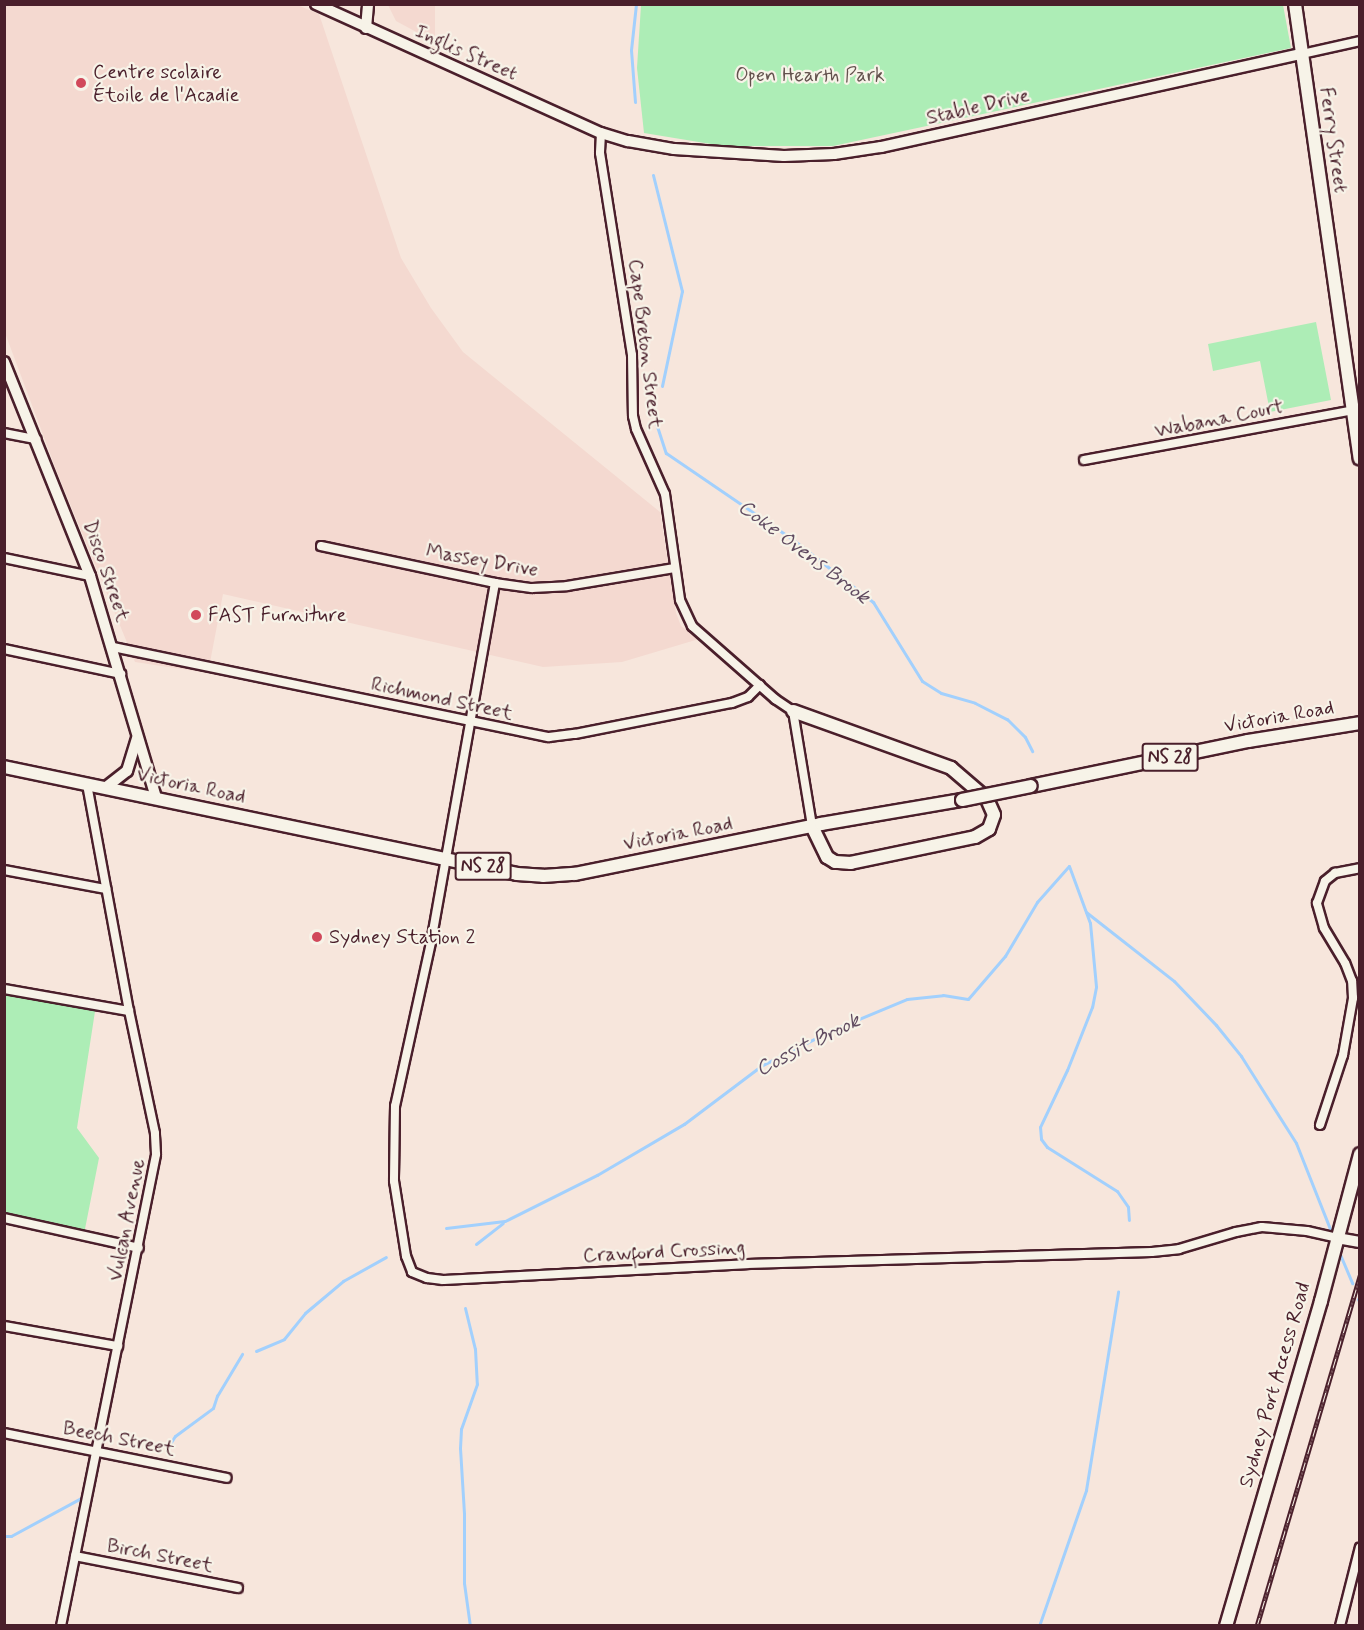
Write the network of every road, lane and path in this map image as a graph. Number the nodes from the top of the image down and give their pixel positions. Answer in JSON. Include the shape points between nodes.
{"nodes":[{"id":1,"x":316,"y":4,"type":"edge"},
{"id":2,"x":368,"y":4,"type":"edge"},
{"id":3,"x":1295,"y":4,"type":"edge"},
{"id":4,"x":366,"y":28,"type":"junction"},
{"id":5,"x":1359,"y":41,"type":"edge"},
{"id":6,"x":1302,"y":54,"type":"junction"},
{"id":7,"x":601,"y":133,"type":"junction"},
{"id":8,"x":4,"y":362,"type":"edge"},
{"id":9,"x":1356,"y":409,"type":"edge"},
{"id":10,"x":4,"y":433,"type":"edge"},
{"id":11,"x":36,"y":439,"type":"junction"},
{"id":12,"x":1359,"y":458,"type":"edge"},
{"id":13,"x":1084,"y":460,"type":"dead end"},
{"id":14,"x":321,"y":546,"type":"dead end"},
{"id":15,"x":4,"y":558,"type":"edge"},
{"id":16,"x":675,"y":568,"type":"junction"},
{"id":17,"x":90,"y":576,"type":"junction"},
{"id":18,"x":495,"y":583,"type":"junction"},
{"id":19,"x":113,"y":647,"type":"junction"},
{"id":20,"x":4,"y":649,"type":"edge"},
{"id":21,"x":121,"y":674,"type":"junction"},
{"id":22,"x":760,"y":685,"type":"junction"},
{"id":23,"x":793,"y":711,"type":"junction"},
{"id":24,"x":470,"y":722,"type":"junction"},
{"id":25,"x":1359,"y":723,"type":"edge"},
{"id":26,"x":138,"y":736,"type":"junction"},
{"id":27,"x":4,"y":767,"type":"edge"},
{"id":28,"x":87,"y":785,"type":"junction"},
{"id":29,"x":105,"y":788,"type":"junction"},
{"id":30,"x":156,"y":798,"type":"junction"},
{"id":31,"x":812,"y":826,"type":"junction"},
{"id":32,"x":446,"y":858,"type":"junction"},
{"id":33,"x":1359,"y":867,"type":"edge"},
{"id":34,"x":4,"y":870,"type":"edge"},
{"id":35,"x":106,"y":889,"type":"junction"},
{"id":36,"x":4,"y":989,"type":"edge"},
{"id":37,"x":129,"y":1011,"type":"junction"},
{"id":38,"x":1320,"y":1125,"type":"dead end"},
{"id":39,"x":1359,"y":1154,"type":"edge"},
{"id":40,"x":4,"y":1218,"type":"edge"},
{"id":41,"x":1337,"y":1238,"type":"junction"},
{"id":42,"x":1359,"y":1242,"type":"edge"},
{"id":43,"x":139,"y":1248,"type":"junction"},
{"id":44,"x":4,"y":1326,"type":"edge"},
{"id":45,"x":118,"y":1346,"type":"junction"},
{"id":46,"x":4,"y":1433,"type":"edge"},
{"id":47,"x":97,"y":1451,"type":"junction"},
{"id":48,"x":227,"y":1478,"type":"dead end"},
{"id":49,"x":1359,"y":1547,"type":"edge"},
{"id":50,"x":75,"y":1556,"type":"junction"},
{"id":51,"x":238,"y":1588,"type":"dead end"},
{"id":52,"x":61,"y":1626,"type":"edge"},
{"id":53,"x":1226,"y":1626,"type":"edge"},
{"id":54,"x":1340,"y":1626,"type":"edge"}],
"edges":[{"from":1,"to":4,"type":"street","name":"Inglis Street"},
{"from":2,"to":4,"type":"street"},
{"from":3,"to":6,"type":"main road","name":"Ferry Street"},
{"from":4,"to":7,"type":"street","name":"Inglis Street"},
{"from":5,"to":6,"type":"street","name":"Stable Drive"},
{"from":6,"to":7,"type":"street","name":"Stable Drive","via":[[834,154],[722,153],[628,141]]},
{"from":6,"to":9,"type":"main road","name":"Ferry Street"},
{"from":7,"to":16,"type":"street","name":"Cape Breton Street","via":[[600,153],[632,355],[633,416],[665,494]]},
{"from":8,"to":11,"type":"street","name":"Disco Street"},
{"from":9,"to":12,"type":"main road","name":"Ferry Street"},
{"from":9,"to":13,"type":"street","name":"Wabana Court"},
{"from":10,"to":11,"type":"street"},
{"from":11,"to":17,"type":"street","name":"Disco Street"},
{"from":14,"to":18,"type":"street","name":"Massey Drive"},
{"from":15,"to":17,"type":"street"},
{"from":16,"to":18,"type":"street","name":"Massey Drive","via":[[551,588]]},
{"from":16,"to":22,"type":"street","name":"Cape Breton Street","via":[[680,600],[692,626]]},
{"from":17,"to":19,"type":"street","name":"Disco Street"},
{"from":18,"to":24,"type":"street"},
{"from":19,"to":21,"type":"street","name":"Disco Street"},
{"from":19,"to":24,"type":"street","name":"Richmond Street"},
{"from":20,"to":21,"type":"street"},
{"from":21,"to":26,"type":"street","name":"Disco Street"},
{"from":22,"to":23,"type":"street","name":"Cape Breton Street"},
{"from":22,"to":24,"type":"street","name":"Richmond Street","via":[[739,702],[575,734],[536,735]]},
{"from":23,"to":31,"type":"street"},
{"from":23,"to":31,"type":"main road","via":[[951,768],[987,799],[994,815],[989,829],[975,837],[851,863],[827,857]]},
{"from":24,"to":32,"type":"street"},
{"from":25,"to":31,"type":"main road","name":"Victoria Road","number":"NS 28","bridge":true},
{"from":26,"to":29,"type":"street","via":[[127,771]]},
{"from":26,"to":30,"type":"street","name":"Disco Street"},
{"from":27,"to":28,"type":"main road","name":"Victoria Road","number":"NS 28"},
{"from":28,"to":29,"type":"main road","name":"Victoria Road","number":"NS 28"},
{"from":28,"to":35,"type":"street","name":"Vulcan Avenue"},
{"from":29,"to":30,"type":"main road","name":"Victoria Road","number":"NS 28"},
{"from":30,"to":32,"type":"main road","name":"Victoria Road","number":"NS 28"},
{"from":31,"to":32,"type":"main road","name":"Victoria Road","number":"NS 28","via":[[568,875],[518,874]]},
{"from":32,"to":41,"type":"street","name":"Crawford Crossing","via":[[395,1106],[394,1180],[412,1272],[427,1278],[1152,1252],[1179,1249],[1262,1227]]},
{"from":33,"to":38,"type":"street","via":[[1341,870],[1325,881],[1317,903],[1324,928],[1346,963],[1353,998],[1343,1054]]},
{"from":34,"to":35,"type":"street"},
{"from":35,"to":37,"type":"street","name":"Vulcan Avenue"},
{"from":36,"to":37,"type":"street"},
{"from":37,"to":43,"type":"street","name":"Vulcan Avenue","via":[[156,1147]]},
{"from":39,"to":41,"type":"main road","name":"Sydney Port Access Road"},
{"from":40,"to":43,"type":"street"},
{"from":41,"to":42,"type":"street"},
{"from":41,"to":53,"type":"main road","name":"Sydney Port Access Road"},
{"from":43,"to":45,"type":"street","name":"Vulcan Avenue"},
{"from":44,"to":45,"type":"street"},
{"from":45,"to":47,"type":"street","name":"Vulcan Avenue"},
{"from":46,"to":47,"type":"street","name":"Beech Street"},
{"from":47,"to":48,"type":"street","name":"Beech Street"},
{"from":47,"to":50,"type":"street","name":"Vulcan Avenue"},
{"from":49,"to":54,"type":"street"},
{"from":50,"to":51,"type":"street","name":"Birch Street"},
{"from":50,"to":52,"type":"street","name":"Vulcan Avenue"}]}
